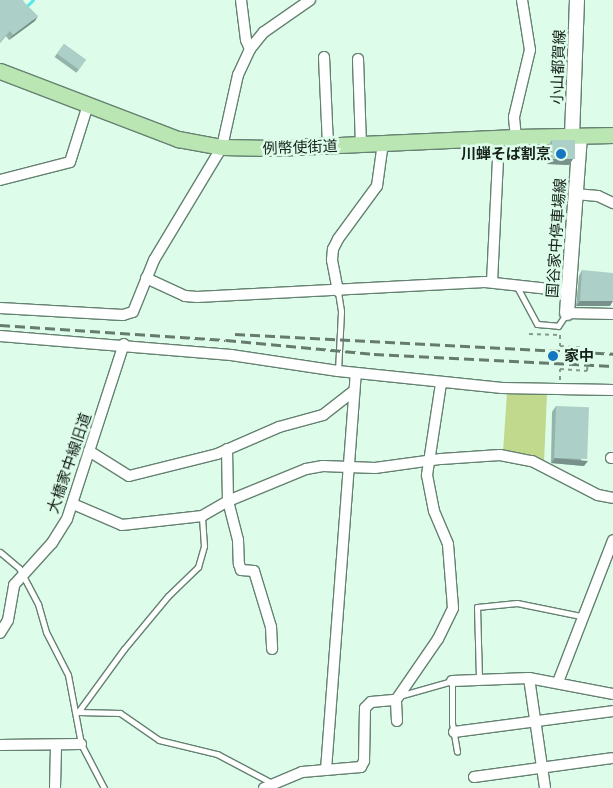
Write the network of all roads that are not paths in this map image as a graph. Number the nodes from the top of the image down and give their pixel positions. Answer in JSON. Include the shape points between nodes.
{"nodes":[{"id":1,"x":241,"y":0,"type":"edge"},
{"id":2,"x":310,"y":0,"type":"edge"},
{"id":3,"x":522,"y":0,"type":"edge"},
{"id":4,"x":577,"y":0,"type":"edge"},
{"id":5,"x":250,"y":49,"type":"junction"},
{"id":6,"x":324,"y":57,"type":"dead end"},
{"id":7,"x":358,"y":59,"type":"dead end"},
{"id":8,"x":0,"y":71,"type":"edge"},
{"id":9,"x":88,"y":105,"type":"junction"},
{"id":10,"x":612,"y":132,"type":"edge"},
{"id":11,"x":576,"y":136,"type":"junction"},
{"id":12,"x":499,"y":137,"type":"junction"},
{"id":13,"x":516,"y":137,"type":"junction"},
{"id":14,"x":383,"y":143,"type":"junction"},
{"id":15,"x":361,"y":144,"type":"junction"},
{"id":16,"x":328,"y":146,"type":"junction"},
{"id":17,"x":222,"y":147,"type":"junction"},
{"id":18,"x":0,"y":180,"type":"edge"},
{"id":19,"x":576,"y":194,"type":"junction"},
{"id":20,"x":613,"y":202,"type":"edge"},
{"id":21,"x":146,"y":278,"type":"junction"},
{"id":22,"x":492,"y":282,"type":"junction"},
{"id":23,"x":516,"y":285,"type":"junction"},
{"id":24,"x":338,"y":291,"type":"junction"},
{"id":25,"x":568,"y":292,"type":"junction"},
{"id":26,"x":0,"y":308,"type":"edge"},
{"id":27,"x":566,"y":314,"type":"junction"},
{"id":28,"x":613,"y":314,"type":"edge"},
{"id":29,"x":0,"y":336,"type":"edge"},
{"id":30,"x":124,"y":344,"type":"junction"},
{"id":31,"x":338,"y":371,"type":"junction"},
{"id":32,"x":356,"y":373,"type":"junction"},
{"id":33,"x":441,"y":383,"type":"junction"},
{"id":34,"x":613,"y":390,"type":"edge"},
{"id":35,"x":354,"y":392,"type":"junction"},
{"id":36,"x":227,"y":449,"type":"junction"},
{"id":37,"x":89,"y":451,"type":"junction"},
{"id":38,"x":427,"y":463,"type":"junction"},
{"id":39,"x":348,"y":468,"type":"junction"},
{"id":40,"x":613,"y":498,"type":"edge"},
{"id":41,"x":228,"y":501,"type":"junction"},
{"id":42,"x":73,"y":504,"type":"junction"},
{"id":43,"x":202,"y":516,"type":"junction"},
{"id":44,"x":613,"y":540,"type":"edge"},
{"id":45,"x":0,"y":552,"type":"edge"},
{"id":46,"x":24,"y":574,"type":"junction"},
{"id":47,"x":581,"y":616,"type":"junction"},
{"id":48,"x":0,"y":633,"type":"edge"},
{"id":49,"x":272,"y":650,"type":"dead end"},
{"id":50,"x":479,"y":678,"type":"junction"},
{"id":51,"x":529,"y":678,"type":"junction"},
{"id":52,"x":452,"y":681,"type":"junction"},
{"id":53,"x":558,"y":682,"type":"junction"},
{"id":54,"x":613,"y":694,"type":"edge"},
{"id":55,"x":397,"y":698,"type":"junction"},
{"id":56,"x":613,"y":711,"type":"edge"},
{"id":57,"x":77,"y":712,"type":"junction"},
{"id":58,"x":397,"y":721,"type":"dead end"},
{"id":59,"x":535,"y":721,"type":"junction"},
{"id":60,"x":454,"y":732,"type":"junction"},
{"id":61,"x":81,"y":744,"type":"junction"},
{"id":62,"x":0,"y":745,"type":"edge"},
{"id":63,"x":56,"y":746,"type":"junction"},
{"id":64,"x":457,"y":752,"type":"dead end"},
{"id":65,"x":612,"y":758,"type":"edge"},
{"id":66,"x":542,"y":768,"type":"junction"},
{"id":67,"x":326,"y":770,"type":"junction"},
{"id":68,"x":474,"y":777,"type":"dead end"},
{"id":69,"x":268,"y":785,"type":"edge"},
{"id":70,"x":55,"y":788,"type":"edge"},
{"id":71,"x":104,"y":788,"type":"edge"},
{"id":72,"x":545,"y":788,"type":"edge"}],
"edges":[{"from":1,"to":5,"type":"street"},
{"from":2,"to":5,"type":"street","via":[[264,32]]},
{"from":3,"to":13,"type":"street","via":[[530,50],[514,117]]},
{"from":4,"to":11,"type":"main road","name":"小山都賀線"},
{"from":5,"to":17,"type":"street","via":[[238,75]]},
{"from":6,"to":16,"type":"street"},
{"from":7,"to":15,"type":"street"},
{"from":8,"to":9,"type":"main road","name":"例幣使街道"},
{"from":9,"to":17,"type":"main road","name":"例幣使街道","via":[[178,139]]},
{"from":9,"to":18,"type":"street","via":[[70,162]]},
{"from":10,"to":11,"type":"main road","name":"例幣使街道"},
{"from":11,"to":13,"type":"main road","name":"例幣使街道"},
{"from":11,"to":19,"type":"main road","name":"国谷家中停車場線"},
{"from":12,"to":13,"type":"main road","name":"例幣使街道"},
{"from":12,"to":14,"type":"main road","name":"例幣使街道"},
{"from":12,"to":22,"type":"street"},
{"from":14,"to":15,"type":"main road","name":"例幣使街道"},
{"from":14,"to":24,"type":"street","via":[[377,186],[338,239],[334,250],[332,260]]},
{"from":15,"to":16,"type":"main road","name":"例幣使街道"},
{"from":16,"to":17,"type":"main road","name":"例幣使街道"},
{"from":17,"to":21,"type":"street"},
{"from":19,"to":20,"type":"street","via":[[598,196]]},
{"from":19,"to":25,"type":"main road","name":"国谷家中停車場線"},
{"from":21,"to":24,"type":"street","via":[[190,297]]},
{"from":21,"to":26,"type":"street","via":[[136,308],[128,315]]},
{"from":22,"to":23,"type":"street"},
{"from":22,"to":24,"type":"street"},
{"from":23,"to":25,"type":"street"},
{"from":23,"to":27,"type":"lane","via":[[537,324],[560,325]]},
{"from":24,"to":31,"type":"lane","via":[[341,311]]},
{"from":25,"to":27,"type":"main road","name":"国谷家中停車場線"},
{"from":27,"to":28,"type":"street"},
{"from":29,"to":30,"type":"street"},
{"from":30,"to":31,"type":"street"},
{"from":30,"to":37,"type":"street","name":"大橋家中線旧道"},
{"from":31,"to":32,"type":"street"},
{"from":32,"to":33,"type":"street"},
{"from":32,"to":35,"type":"street"},
{"from":33,"to":34,"type":"street","via":[[502,388]]},
{"from":33,"to":38,"type":"street"},
{"from":35,"to":36,"type":"street","via":[[323,415],[279,427]]},
{"from":35,"to":39,"type":"street"},
{"from":36,"to":37,"type":"street","via":[[129,476]]},
{"from":36,"to":41,"type":"street"},
{"from":37,"to":42,"type":"street","name":"大橋家中線旧道"},
{"from":38,"to":39,"type":"street"},
{"from":38,"to":40,"type":"street","via":[[465,457],[517,457]]},
{"from":38,"to":55,"type":"street","via":[[431,500],[448,544],[453,608],[438,639]]},
{"from":39,"to":41,"type":"street","via":[[323,466],[306,469]]},
{"from":39,"to":67,"type":"street"},
{"from":41,"to":43,"type":"street"},
{"from":41,"to":49,"type":"street","via":[[238,540],[239,564],[241,570],[254,571],[271,627]]},
{"from":42,"to":43,"type":"street","via":[[122,525]]},
{"from":42,"to":46,"type":"street","name":"大橋家中線旧道","via":[[62,530]]},
{"from":43,"to":57,"type":"lane","via":[[204,546],[198,567],[172,592],[124,649]]},
{"from":44,"to":47,"type":"street"},
{"from":45,"to":46,"type":"lane","via":[[12,559]]},
{"from":46,"to":48,"type":"street","name":"大橋家中線旧道","via":[[11,591],[8,620]]},
{"from":46,"to":57,"type":"lane","via":[[46,632],[67,671]]},
{"from":47,"to":50,"type":"lane","via":[[517,603],[477,607]]},
{"from":47,"to":53,"type":"street"},
{"from":50,"to":51,"type":"street"},
{"from":50,"to":52,"type":"street"},
{"from":51,"to":53,"type":"street"},
{"from":51,"to":59,"type":"street"},
{"from":52,"to":55,"type":"lane"},
{"from":52,"to":60,"type":"lane"},
{"from":53,"to":54,"type":"street"},
{"from":55,"to":58,"type":"street"},
{"from":55,"to":67,"type":"street","via":[[371,702],[365,708],[364,760],[361,767]]},
{"from":56,"to":59,"type":"street"},
{"from":57,"to":61,"type":"lane"},
{"from":57,"to":69,"type":"lane","via":[[120,713],[159,740],[217,754]]},
{"from":59,"to":60,"type":"street"},
{"from":59,"to":66,"type":"street"},
{"from":60,"to":64,"type":"lane"},
{"from":61,"to":63,"type":"street"},
{"from":61,"to":71,"type":"lane"},
{"from":62,"to":63,"type":"street"},
{"from":63,"to":70,"type":"street"},
{"from":65,"to":66,"type":"street"},
{"from":66,"to":68,"type":"street"},
{"from":66,"to":72,"type":"street"},
{"from":67,"to":69,"type":"street","via":[[302,772]]}]}
